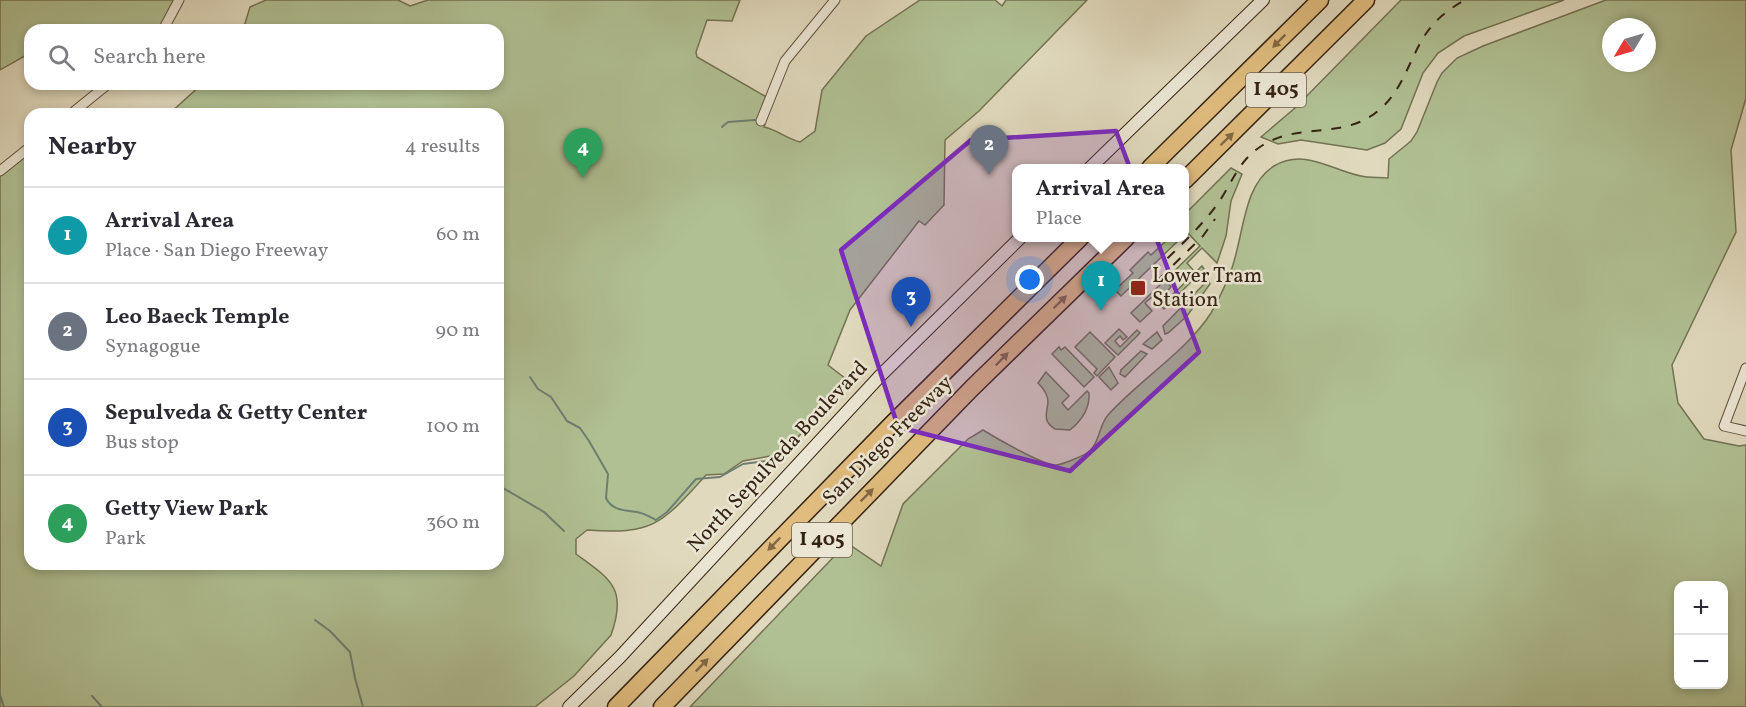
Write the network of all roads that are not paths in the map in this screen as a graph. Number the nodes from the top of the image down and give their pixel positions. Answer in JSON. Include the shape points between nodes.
{"nodes":[{"id":1,"x":179,"y":0,"type":"edge"},
{"id":2,"x":835,"y":0,"type":"edge"},
{"id":3,"x":1263,"y":0,"type":"edge"},
{"id":4,"x":1320,"y":0,"type":"edge"},
{"id":5,"x":1366,"y":0,"type":"edge"},
{"id":6,"x":166,"y":24,"type":"edge"},
{"id":7,"x":101,"y":90,"type":"edge"},
{"id":8,"x":78,"y":108,"type":"edge"},
{"id":9,"x":761,"y":121,"type":"dead end"},
{"id":10,"x":24,"y":152,"type":"edge"},
{"id":11,"x":1094,"y":164,"type":"edge"},
{"id":12,"x":1154,"y":164,"type":"edge"},
{"id":13,"x":0,"y":171,"type":"edge"},
{"id":14,"x":1189,"y":176,"type":"edge"},
{"id":15,"x":1015,"y":242,"type":"edge"},
{"id":16,"x":1075,"y":242,"type":"edge"},
{"id":17,"x":1121,"y":242,"type":"edge"},
{"id":18,"x":1746,"y":368,"type":"edge"},
{"id":19,"x":1746,"y":430,"type":"edge"},
{"id":20,"x":569,"y":707,"type":"edge"},
{"id":21,"x":616,"y":707,"type":"edge"},
{"id":22,"x":662,"y":707,"type":"edge"}],
"edges":[{"from":1,"to":6,"type":"street"},
{"from":2,"to":9,"type":"street","via":[[785,61]]},
{"from":3,"to":11,"type":"main road"},
{"from":4,"to":12,"type":"highway","number":"I 405","one_way":true},
{"from":14,"to":5,"type":"highway","number":"I 405","one_way":true},
{"from":7,"to":8,"type":"street"},
{"from":10,"to":13,"type":"street"},
{"from":15,"to":20,"type":"main road","name":"North Sepulveda Boulevard","via":[[880,376]]},
{"from":16,"to":21,"type":"highway","name":"San Diego Freeway","number":"I 405","one_way":true,"via":[[892,423]]},
{"from":22,"to":17,"type":"highway","name":"San Diego Freeway","number":"I 405","one_way":true,"via":[[841,521]]},
{"from":18,"to":19,"type":"street","via":[[1724,426]]}]}
